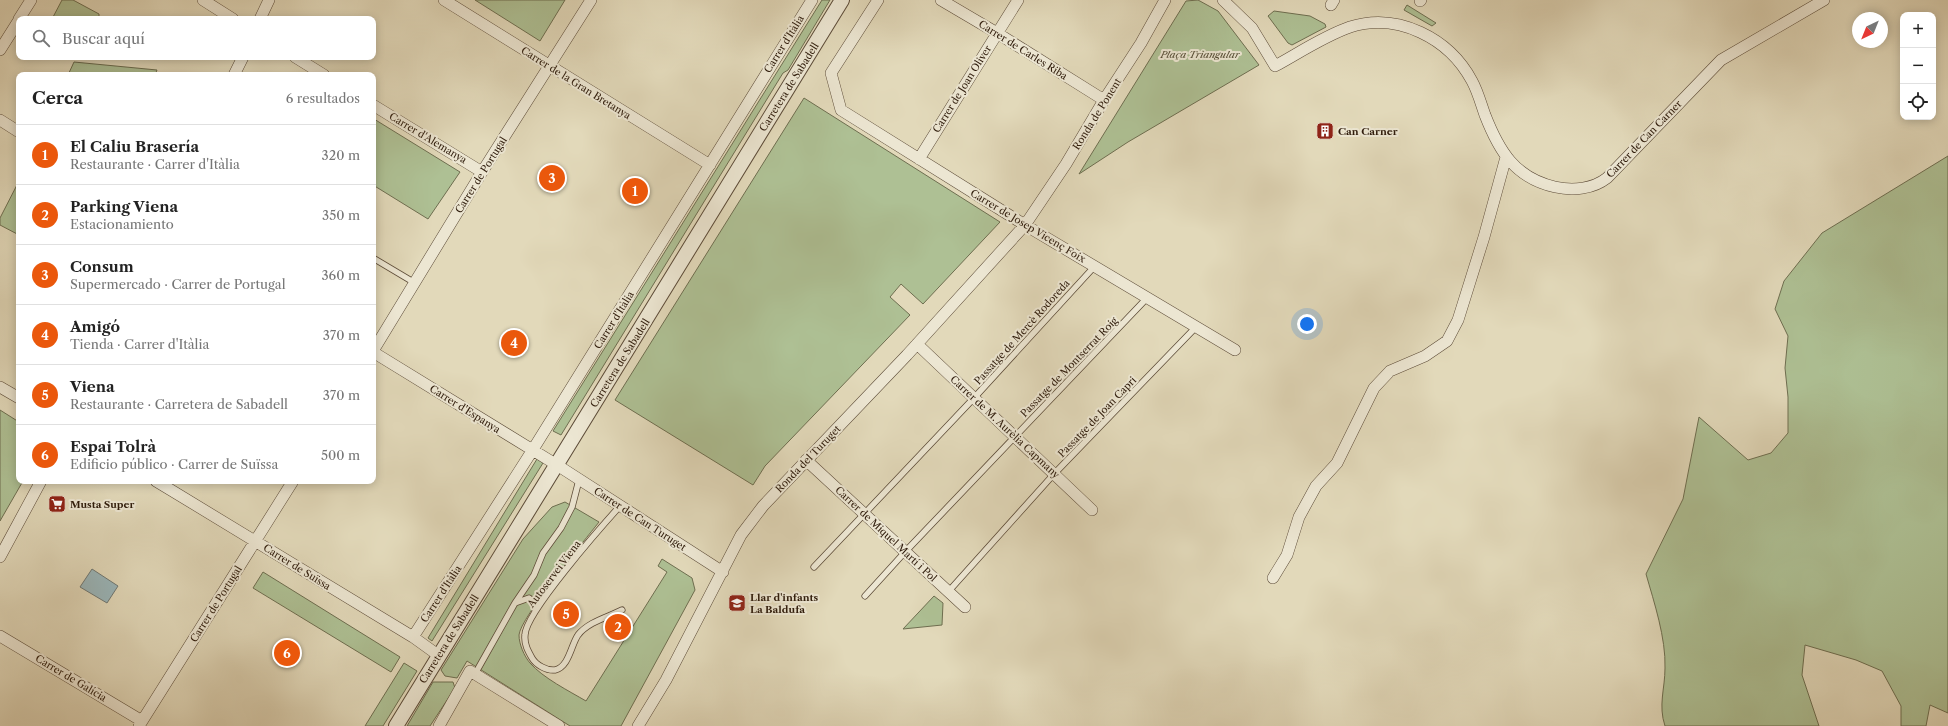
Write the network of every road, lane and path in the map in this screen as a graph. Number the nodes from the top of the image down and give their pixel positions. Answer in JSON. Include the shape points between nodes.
{"nodes":[{"id":1,"x":31,"y":0,"type":"edge"},
{"id":2,"x":202,"y":0,"type":"edge"},
{"id":3,"x":269,"y":0,"type":"edge"},
{"id":4,"x":444,"y":0,"type":"edge"},
{"id":5,"x":591,"y":0,"type":"edge"},
{"id":6,"x":812,"y":0,"type":"edge"},
{"id":7,"x":842,"y":0,"type":"edge"},
{"id":8,"x":878,"y":0,"type":"edge"},
{"id":9,"x":941,"y":0,"type":"edge"},
{"id":10,"x":1018,"y":0,"type":"edge"},
{"id":11,"x":1165,"y":0,"type":"edge"},
{"id":12,"x":1223,"y":0,"type":"edge"},
{"id":13,"x":1824,"y":0,"type":"edge"},
{"id":14,"x":21,"y":16,"type":"edge"},
{"id":15,"x":228,"y":16,"type":"edge"},
{"id":16,"x":261,"y":16,"type":"edge"},
{"id":17,"x":16,"y":24,"type":"edge"},
{"id":18,"x":997,"y":33,"type":"junction"},
{"id":19,"x":0,"y":50,"type":"edge"},
{"id":20,"x":242,"y":60,"type":"edge"},
{"id":21,"x":300,"y":60,"type":"edge"},
{"id":22,"x":550,"y":67,"type":"junction"},
{"id":23,"x":236,"y":72,"type":"edge"},
{"id":24,"x":319,"y":72,"type":"edge"},
{"id":25,"x":1104,"y":100,"type":"junction"},
{"id":26,"x":376,"y":107,"type":"edge"},
{"id":27,"x":0,"y":120,"type":"edge"},
{"id":28,"x":16,"y":130,"type":"edge"},
{"id":29,"x":1506,"y":157,"type":"junction"},
{"id":30,"x":920,"y":159,"type":"junction"},
{"id":31,"x":710,"y":165,"type":"junction"},
{"id":32,"x":482,"y":172,"type":"junction"},
{"id":33,"x":1025,"y":226,"type":"junction"},
{"id":34,"x":376,"y":260,"type":"edge"},
{"id":35,"x":1094,"y":267,"type":"junction"},
{"id":36,"x":415,"y":283,"type":"junction"},
{"id":37,"x":1147,"y":298,"type":"junction"},
{"id":38,"x":1196,"y":327,"type":"junction"},
{"id":39,"x":917,"y":344,"type":"junction"},
{"id":40,"x":376,"y":347,"type":"edge"},
{"id":41,"x":1235,"y":350,"type":"dead end"},
{"id":42,"x":376,"y":354,"type":"edge"},
{"id":43,"x":0,"y":387,"type":"edge"},
{"id":44,"x":16,"y":396,"type":"edge"},
{"id":45,"x":974,"y":398,"type":"junction"},
{"id":46,"x":1015,"y":437,"type":"junction"},
{"id":47,"x":532,"y":451,"type":"junction"},
{"id":48,"x":806,"y":460,"type":"junction"},
{"id":49,"x":557,"y":465,"type":"junction"},
{"id":50,"x":1054,"y":474,"type":"junction"},
{"id":51,"x":579,"y":480,"type":"junction"},
{"id":52,"x":39,"y":484,"type":"edge"},
{"id":53,"x":161,"y":484,"type":"edge"},
{"id":54,"x":291,"y":484,"type":"edge"},
{"id":55,"x":620,"y":506,"type":"junction"},
{"id":56,"x":1092,"y":510,"type":"dead end"},
{"id":57,"x":864,"y":513,"type":"junction"},
{"id":58,"x":256,"y":541,"type":"junction"},
{"id":59,"x":905,"y":552,"type":"junction"},
{"id":60,"x":0,"y":557,"type":"edge"},
{"id":61,"x":814,"y":567,"type":"dead end"},
{"id":62,"x":723,"y":572,"type":"junction"},
{"id":63,"x":1273,"y":578,"type":"dead end"},
{"id":64,"x":948,"y":592,"type":"junction"},
{"id":65,"x":865,"y":596,"type":"dead end"},
{"id":66,"x":515,"y":603,"type":"junction"},
{"id":67,"x":536,"y":604,"type":"dead end"},
{"id":68,"x":965,"y":608,"type":"dead end"},
{"id":69,"x":622,"y":610,"type":"dead end"},
{"id":70,"x":0,"y":636,"type":"edge"},
{"id":71,"x":413,"y":637,"type":"junction"},
{"id":72,"x":438,"y":655,"type":"junction"},
{"id":73,"x":472,"y":673,"type":"junction"},
{"id":74,"x":141,"y":723,"type":"edge"},
{"id":75,"x":396,"y":726,"type":"edge"},
{"id":76,"x":440,"y":726,"type":"edge"},
{"id":77,"x":558,"y":726,"type":"edge"},
{"id":78,"x":638,"y":726,"type":"edge"}],
"edges":[{"from":1,"to":14,"type":"street"},
{"from":2,"to":15,"type":"street"},
{"from":3,"to":16,"type":"street"},
{"from":4,"to":22,"type":"street","name":"Carrer de la Gran Bretanya"},
{"from":5,"to":22,"type":"street","name":"Carrer de Portugal"},
{"from":6,"to":31,"type":"street","name":"Carrer d'Itàlia"},
{"from":7,"to":49,"type":"street","name":"Carretera de Sabadell"},
{"from":8,"to":30,"type":"street","name":"Carrer de Josep Vicenç Foix","via":[[831,73],[835,90],[841,110]]},
{"from":9,"to":18,"type":"street","name":"Carrer de Carles Riba"},
{"from":10,"to":18,"type":"street","name":"Carrer de Joan Oliver"},
{"from":11,"to":25,"type":"street","name":"Ronda de Ponent"},
{"from":12,"to":29,"type":"street","name":"Carrer de Can Carner","via":[[1252,28],[1275,66],[1324,39],[1350,27],[1367,23],[1384,22],[1400,25],[1426,35],[1446,49],[1473,82],[1498,146]]},
{"from":13,"to":29,"type":"street","name":"Carrer de Can Carner","via":[[1721,60],[1619,166],[1598,184],[1570,188],[1549,185],[1531,178]]},
{"from":17,"to":19,"type":"street"},
{"from":18,"to":25,"type":"street","name":"Carrer de Carles Riba"},
{"from":18,"to":30,"type":"street","name":"Carrer de Joan Oliver"},
{"from":20,"to":23,"type":"street"},
{"from":21,"to":24,"type":"street"},
{"from":22,"to":31,"type":"street","name":"Carrer de la Gran Bretanya"},
{"from":22,"to":32,"type":"street","name":"Carrer de Portugal"},
{"from":25,"to":33,"type":"street","name":"Ronda de Ponent"},
{"from":26,"to":32,"type":"street","name":"Carrer d'Alemanya"},
{"from":27,"to":28,"type":"street"},
{"from":29,"to":63,"type":"street","via":[[1458,320],[1447,341],[1425,356],[1390,371],[1374,388],[1337,463],[1316,486],[1299,517],[1287,554]]},
{"from":30,"to":33,"type":"street","name":"Carrer de Josep Vicenç Foix"},
{"from":31,"to":47,"type":"street","name":"Carrer d'Itàlia"},
{"from":32,"to":36,"type":"street","name":"Carrer de Portugal"},
{"from":33,"to":35,"type":"street","name":"Carrer de Josep Vicenç Foix"},
{"from":33,"to":39,"type":"street","name":"Ronda del Turuget"},
{"from":34,"to":36,"type":"lane"},
{"from":35,"to":37,"type":"street","name":"Carrer de Josep Vicenç Foix"},
{"from":35,"to":45,"type":"lane","name":"Passatge de Mercè Rodoreda"},
{"from":36,"to":40,"type":"street","name":"Carrer de Portugal"},
{"from":37,"to":38,"type":"street","name":"Carrer de Josep Vicenç Foix"},
{"from":37,"to":46,"type":"lane","name":"Passatge de Montserrat Roig"},
{"from":38,"to":41,"type":"street","name":"Carrer de Josep Vicenç Foix"},
{"from":38,"to":50,"type":"lane","name":"Passatge de Joan Capri"},
{"from":39,"to":45,"type":"street","name":"Carrer de M. Aurèlia Capmany"},
{"from":39,"to":48,"type":"street","name":"Ronda del Turuget"},
{"from":42,"to":47,"type":"street","name":"Carrer d'Espanya"},
{"from":43,"to":44,"type":"street"},
{"from":45,"to":46,"type":"street","name":"Carrer de M. Aurèlia Capmany"},
{"from":45,"to":57,"type":"lane","name":"Passatge de Mercè Rodoreda"},
{"from":46,"to":50,"type":"street","name":"Carrer de M. Aurèlia Capmany"},
{"from":46,"to":59,"type":"lane","name":"Passatge de Montserrat Roig"},
{"from":47,"to":49,"type":"street","name":"Carrer d'Espanya"},
{"from":47,"to":71,"type":"street","name":"Carrer d'Itàlia"},
{"from":48,"to":57,"type":"street","name":"Carrer de Miquel Martí i Pol"},
{"from":48,"to":62,"type":"street","name":"Ronda del Turuget","via":[[763,506],[741,535]]},
{"from":49,"to":51,"type":"street","name":"Carrer de Can Turuget"},
{"from":49,"to":72,"type":"street","name":"Carretera de Sabadell"},
{"from":50,"to":56,"type":"street","name":"Carrer de M. Aurèlia Capmany"},
{"from":50,"to":64,"type":"lane","name":"Passatge de Joan Capri"},
{"from":51,"to":55,"type":"street","name":"Carrer de Can Turuget"},
{"from":51,"to":66,"type":"lane","via":[[572,507],[543,553],[534,575]]},
{"from":52,"to":60,"type":"street"},
{"from":53,"to":58,"type":"street","name":"Carrer de Suïssa"},
{"from":54,"to":58,"type":"street","name":"Carrer de Portugal"},
{"from":55,"to":62,"type":"street","name":"Carrer de Can Turuget"},
{"from":55,"to":69,"type":"lane","name":"Autoservei Viena","via":[[540,605],[524,634],[527,650],[534,662],[547,670],[556,670],[565,663],[578,635],[587,626]]},
{"from":57,"to":59,"type":"street","name":"Carrer de Miquel Martí i Pol"},
{"from":57,"to":61,"type":"lane","name":"Passatge de Mercè Rodoreda"},
{"from":58,"to":71,"type":"street","name":"Carrer de Suïssa"},
{"from":58,"to":74,"type":"street","name":"Carrer de Portugal"},
{"from":59,"to":64,"type":"street","name":"Carrer de Miquel Martí i Pol"},
{"from":59,"to":65,"type":"lane","name":"Passatge de Montserrat Roig"},
{"from":62,"to":78,"type":"street","name":"Ronda del Turuget","via":[[666,680]]},
{"from":64,"to":68,"type":"street","name":"Carrer de Miquel Martí i Pol"},
{"from":66,"to":67,"type":"lane","via":[[529,598]]},
{"from":66,"to":73,"type":"lane"},
{"from":70,"to":74,"type":"street","name":"Carrer de Galícia"},
{"from":71,"to":72,"type":"street","name":"Carrer de Suïssa"},
{"from":72,"to":75,"type":"street","name":"Carretera de Sabadell"},
{"from":73,"to":76,"type":"street"},
{"from":73,"to":77,"type":"street"}]}
